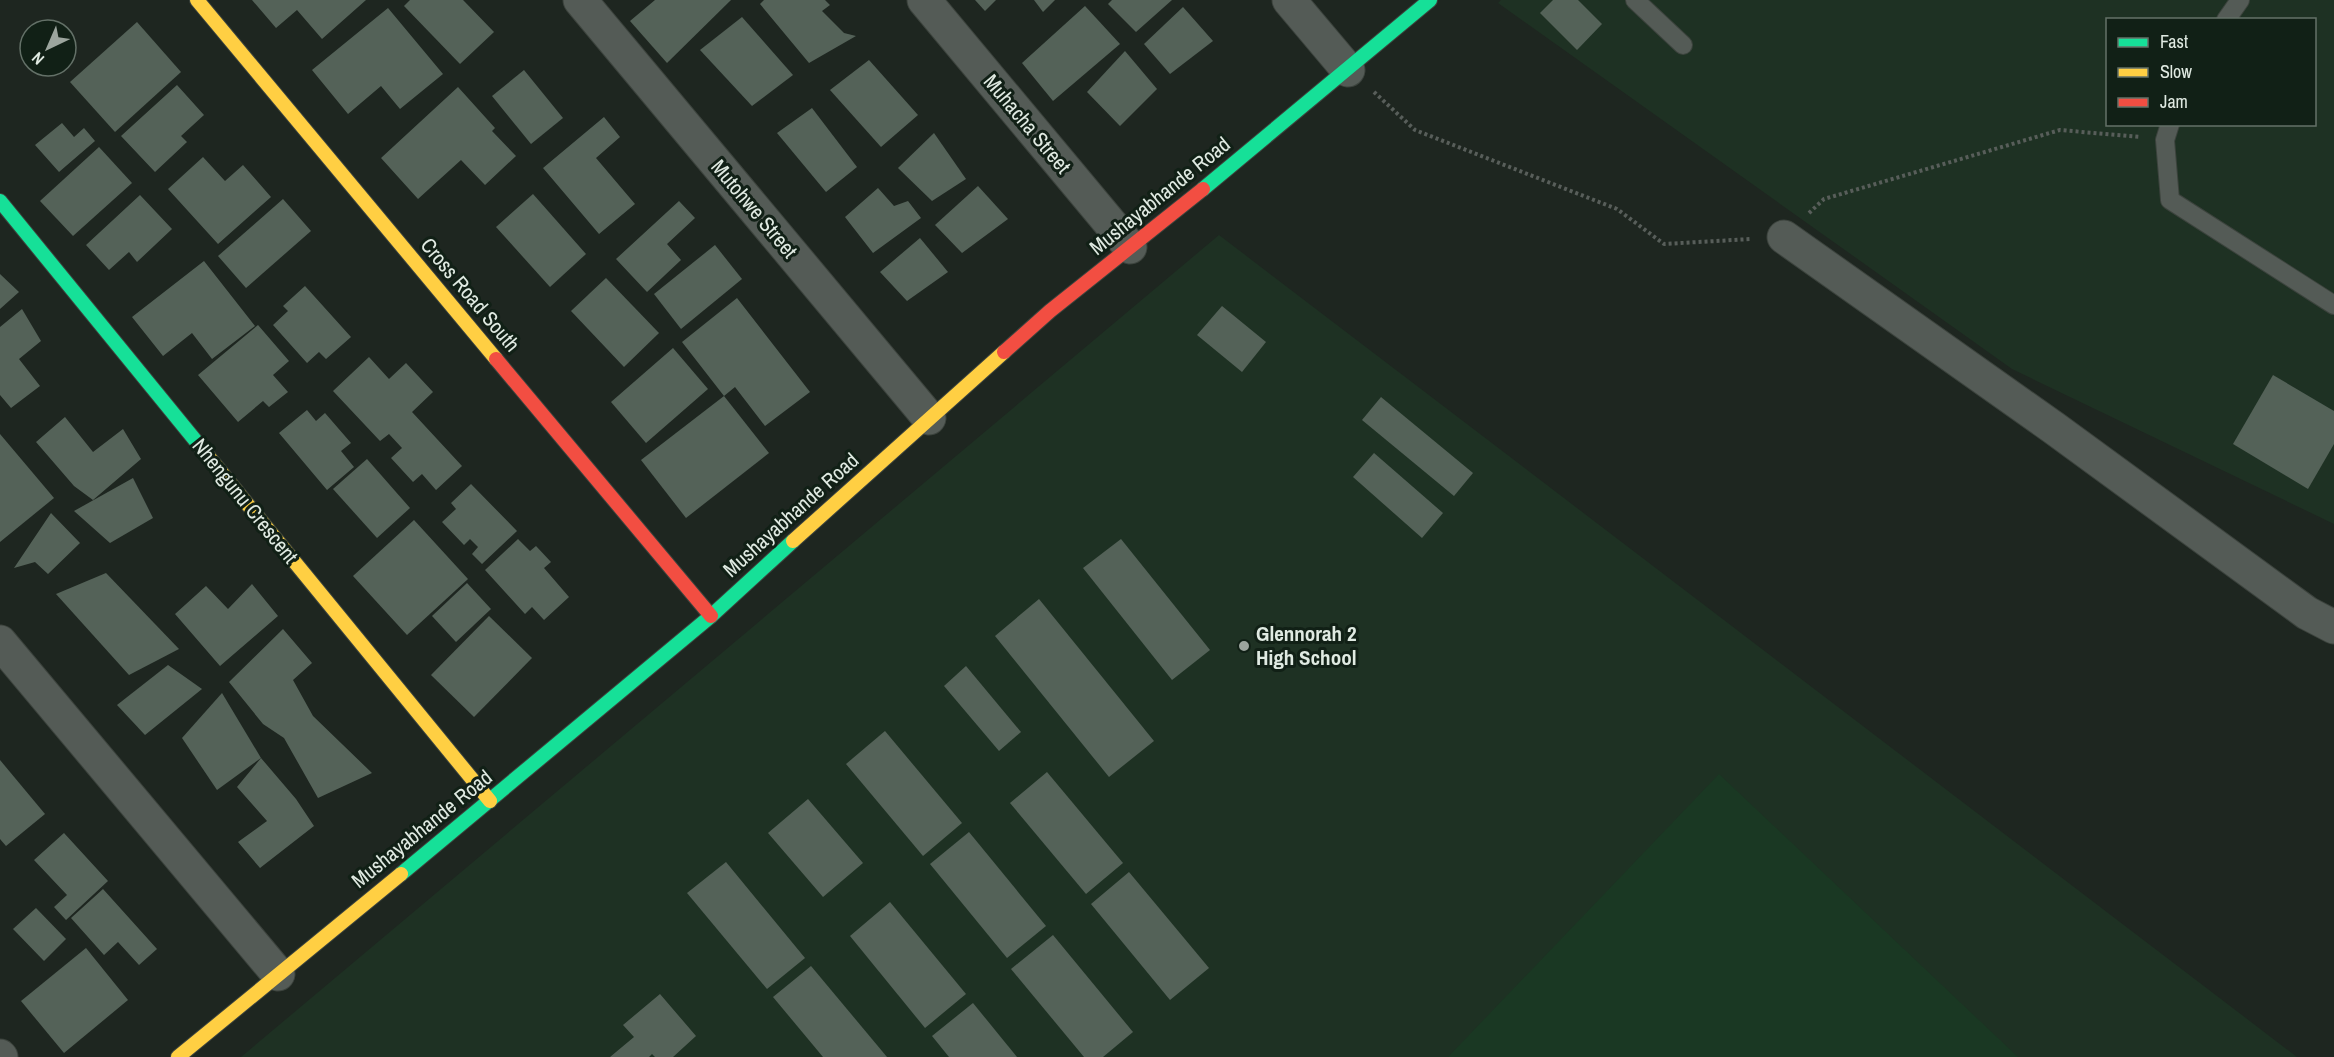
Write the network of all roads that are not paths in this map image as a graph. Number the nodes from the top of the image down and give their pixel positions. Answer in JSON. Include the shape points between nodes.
{"nodes":[{"id":1,"x":197,"y":0,"type":"edge"},
{"id":2,"x":580,"y":0,"type":"edge"},
{"id":3,"x":924,"y":0,"type":"edge"},
{"id":4,"x":1289,"y":0,"type":"edge"},
{"id":5,"x":1430,"y":0,"type":"edge"},
{"id":6,"x":1635,"y":0,"type":"edge"},
{"id":7,"x":2240,"y":0,"type":"edge"},
{"id":8,"x":2227,"y":18,"type":"edge"},
{"id":9,"x":1683,"y":45,"type":"dead end"},
{"id":10,"x":1348,"y":70,"type":"junction"},
{"id":11,"x":2168,"y":132,"type":"edge"},
{"id":12,"x":0,"y":201,"type":"edge"},
{"id":13,"x":1784,"y":237,"type":"road end"},
{"id":14,"x":1130,"y":248,"type":"junction"},
{"id":15,"x":2334,"y":305,"type":"edge"},
{"id":16,"x":929,"y":418,"type":"junction"},
{"id":17,"x":711,"y":616,"type":"junction"},
{"id":18,"x":2334,"y":627,"type":"edge"},
{"id":19,"x":0,"y":642,"type":"edge"},
{"id":20,"x":490,"y":801,"type":"junction"},
{"id":21,"x":278,"y":974,"type":"junction"},
{"id":22,"x":178,"y":1057,"type":"edge"}],
"edges":[{"from":1,"to":17,"type":"street","name":"Cross Road South"},
{"from":2,"to":16,"type":"street","name":"Mutohwe Street"},
{"from":3,"to":14,"type":"street","name":"Muhacha Street"},
{"from":4,"to":10,"type":"street"},
{"from":5,"to":10,"type":"street","name":"Mushayabhande Road"},
{"from":6,"to":9,"type":"lane"},
{"from":7,"to":8,"type":"lane"},
{"from":10,"to":14,"type":"street","name":"Mushayabhande Road"},
{"from":11,"to":15,"type":"lane","via":[[2170,200]]},
{"from":12,"to":20,"type":"street","name":"Nhengunu Crescent"},
{"from":13,"to":18,"type":"street","via":[[2307,613]]},
{"from":14,"to":16,"type":"street","name":"Mushayabhande Road","via":[[1050,311]]},
{"from":16,"to":17,"type":"street","name":"Mushayabhande Road"},
{"from":17,"to":20,"type":"street","name":"Mushayabhande Road"},
{"from":19,"to":21,"type":"street"},
{"from":20,"to":21,"type":"street","name":"Mushayabhande Road"},
{"from":21,"to":22,"type":"street","name":"Mushayabhande Road"}]}
